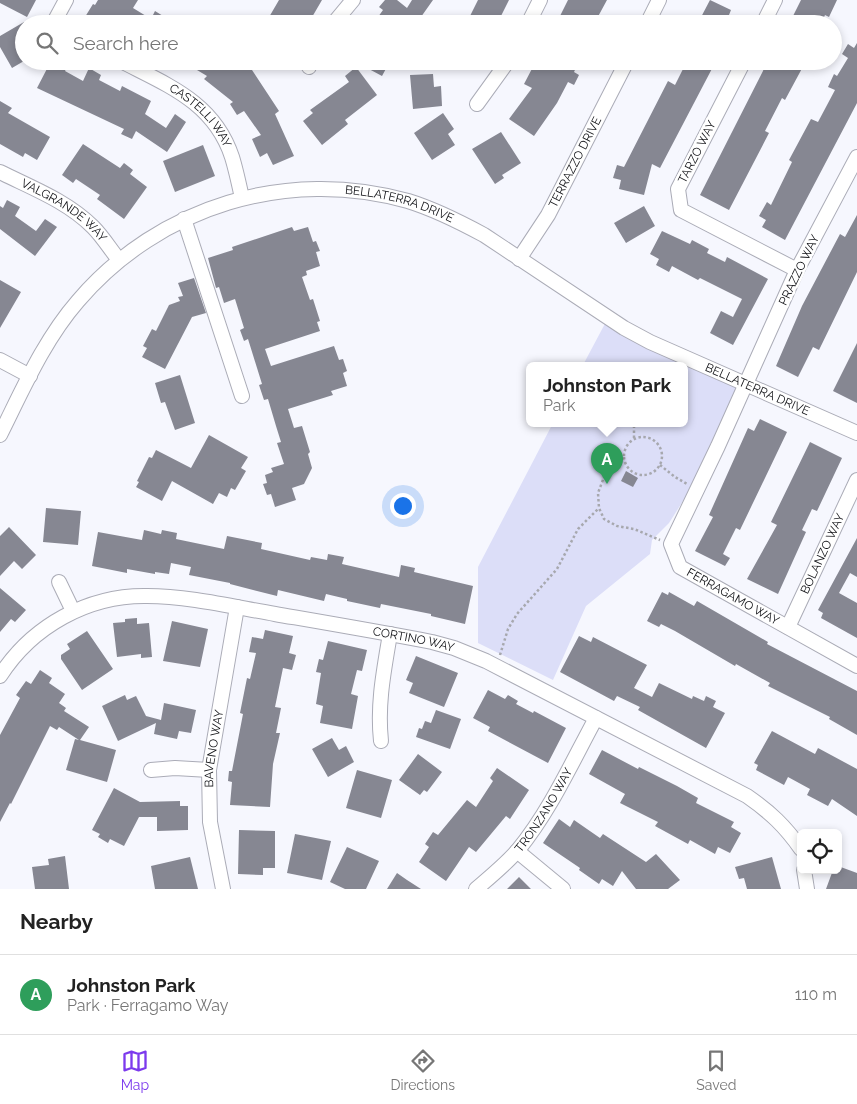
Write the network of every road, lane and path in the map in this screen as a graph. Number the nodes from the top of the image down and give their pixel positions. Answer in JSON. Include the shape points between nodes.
{"nodes":[{"id":1,"x":66,"y":0,"type":"edge"},
{"id":2,"x":353,"y":0,"type":"edge"},
{"id":3,"x":540,"y":0,"type":"edge"},
{"id":4,"x":659,"y":0,"type":"edge"},
{"id":5,"x":770,"y":2,"type":"edge"},
{"id":6,"x":58,"y":15,"type":"edge"},
{"id":7,"x":340,"y":15,"type":"edge"},
{"id":8,"x":532,"y":15,"type":"edge"},
{"id":9,"x":652,"y":15,"type":"edge"},
{"id":10,"x":766,"y":15,"type":"edge"},
{"id":11,"x":138,"y":70,"type":"edge"},
{"id":12,"x":502,"y":70,"type":"edge"},
{"id":13,"x":622,"y":70,"type":"edge"},
{"id":14,"x":739,"y":70,"type":"edge"},
{"id":15,"x":477,"y":104,"type":"dead end"},
{"id":16,"x":857,"y":157,"type":"edge"},
{"id":17,"x":0,"y":172,"type":"edge"},
{"id":18,"x":242,"y":198,"type":"junction"},
{"id":19,"x":184,"y":219,"type":"junction"},
{"id":20,"x":519,"y":258,"type":"junction"},
{"id":21,"x":118,"y":260,"type":"junction"},
{"id":22,"x":797,"y":270,"type":"junction"},
{"id":23,"x":0,"y":360,"type":"edge"},
{"id":24,"x":30,"y":376,"type":"junction"},
{"id":25,"x":745,"y":384,"type":"junction"},
{"id":26,"x":242,"y":396,"type":"dead end"},
{"id":27,"x":634,"y":427,"type":"edge"},
{"id":28,"x":857,"y":432,"type":"edge"},
{"id":29,"x":0,"y":435,"type":"edge"},
{"id":30,"x":634,"y":438,"type":"junction"},
{"id":31,"x":623,"y":458,"type":"junction"},
{"id":32,"x":660,"y":465,"type":"junction"},
{"id":33,"x":857,"y":480,"type":"edge"},
{"id":34,"x":696,"y":489,"type":"junction"},
{"id":35,"x":599,"y":508,"type":"junction"},
{"id":36,"x":671,"y":544,"type":"junction"},
{"id":37,"x":59,"y":582,"type":"dead end"},
{"id":38,"x":238,"y":607,"type":"junction"},
{"id":39,"x":73,"y":611,"type":"junction"},
{"id":40,"x":788,"y":627,"type":"junction"},
{"id":41,"x":390,"y":634,"type":"junction"},
{"id":42,"x":497,"y":666,"type":"junction"},
{"id":43,"x":857,"y":666,"type":"edge"},
{"id":44,"x":0,"y":676,"type":"edge"},
{"id":45,"x":596,"y":718,"type":"junction"},
{"id":46,"x":381,"y":741,"type":"dead end"},
{"id":47,"x":151,"y":770,"type":"dead end"},
{"id":48,"x":209,"y":770,"type":"junction"},
{"id":49,"x":797,"y":843,"type":"edge"},
{"id":50,"x":517,"y":851,"type":"junction"},
{"id":51,"x":805,"y":874,"type":"edge"},
{"id":52,"x":223,"y":889,"type":"edge"},
{"id":53,"x":476,"y":889,"type":"edge"},
{"id":54,"x":563,"y":889,"type":"edge"},
{"id":55,"x":807,"y":889,"type":"edge"}],
"edges":[{"from":1,"to":6,"type":"street"},
{"from":2,"to":7,"type":"street"},
{"from":3,"to":8,"type":"street"},
{"from":4,"to":9,"type":"street"},
{"from":5,"to":10,"type":"street"},
{"from":11,"to":18,"type":"street","name":"CASTELLI WAY","via":[[180,92],[212,119],[231,156]]},
{"from":12,"to":15,"type":"street"},
{"from":13,"to":20,"type":"street","name":"TERRAZZO DRIVE","via":[[548,215]]},
{"from":14,"to":22,"type":"street","name":"TARZO WAY","via":[[678,189],[681,210]]},
{"from":16,"to":22,"type":"street","name":"PRAZZO WAY"},
{"from":17,"to":21,"type":"street","name":"VALGRANDE WAY","via":[[74,211],[92,227]]},
{"from":18,"to":19,"type":"street","name":"BELLATERRA DRIVE"},
{"from":18,"to":20,"type":"street","name":"BELLATERRA DRIVE","via":[[277,191],[313,189],[373,193],[408,201],[455,220]]},
{"from":19,"to":21,"type":"street","name":"BELLATERRA DRIVE"},
{"from":19,"to":26,"type":"street"},
{"from":20,"to":25,"type":"street","name":"BELLATERRA DRIVE","via":[[624,328]]},
{"from":21,"to":24,"type":"street","name":"BELLATERRA DRIVE","via":[[92,284],[62,320]]},
{"from":22,"to":25,"type":"street","name":"PRAZZO WAY"},
{"from":23,"to":24,"type":"street"},
{"from":24,"to":29,"type":"street","name":"BELLATERRA DRIVE"},
{"from":25,"to":28,"type":"street","name":"BELLATERRA DRIVE"},
{"from":25,"to":34,"type":"street"},
{"from":27,"to":30,"type":"path"},
{"from":30,"to":31,"type":"path"},
{"from":30,"to":32,"type":"path","via":[[655,441],[662,450]]},
{"from":31,"to":32,"type":"path","via":[[632,471],[642,475],[653,472]]},
{"from":31,"to":35,"type":"path","via":[[604,476],[598,493]]},
{"from":32,"to":34,"type":"path"},
{"from":33,"to":40,"type":"street","name":"BOLANZO WAY"},
{"from":34,"to":36,"type":"street"},
{"from":35,"to":36,"type":"path","via":[[604,520]]},
{"from":35,"to":42,"type":"path","via":[[578,529],[557,569],[517,614],[508,629]]},
{"from":36,"to":40,"type":"street","name":"FERRAGAMO WAY","via":[[680,567]]},
{"from":37,"to":39,"type":"street"},
{"from":38,"to":39,"type":"street","name":"CORTINO WAY","via":[[148,596],[114,598]]},
{"from":38,"to":41,"type":"street","name":"CORTINO WAY"},
{"from":38,"to":48,"type":"street","name":"BAVENO WAY"},
{"from":39,"to":44,"type":"street","name":"CORTINO WAY","via":[[36,635]]},
{"from":40,"to":43,"type":"street","name":"FERRAGAMO WAY"},
{"from":41,"to":42,"type":"street","name":"CORTINO WAY","via":[[454,648]]},
{"from":41,"to":46,"type":"street","via":[[380,698]]},
{"from":42,"to":45,"type":"street","name":"CORTINO WAY"},
{"from":45,"to":49,"type":"street","name":"CORTINO WAY","via":[[747,796],[774,816]]},
{"from":45,"to":50,"type":"street","name":"TRONZANO WAY","via":[[558,788]]},
{"from":47,"to":48,"type":"street"},
{"from":48,"to":52,"type":"street","name":"BAVENO WAY","via":[[210,822]]},
{"from":50,"to":53,"type":"street","name":"TRONZANO WAY"},
{"from":50,"to":54,"type":"street"},
{"from":51,"to":55,"type":"street"}]}
